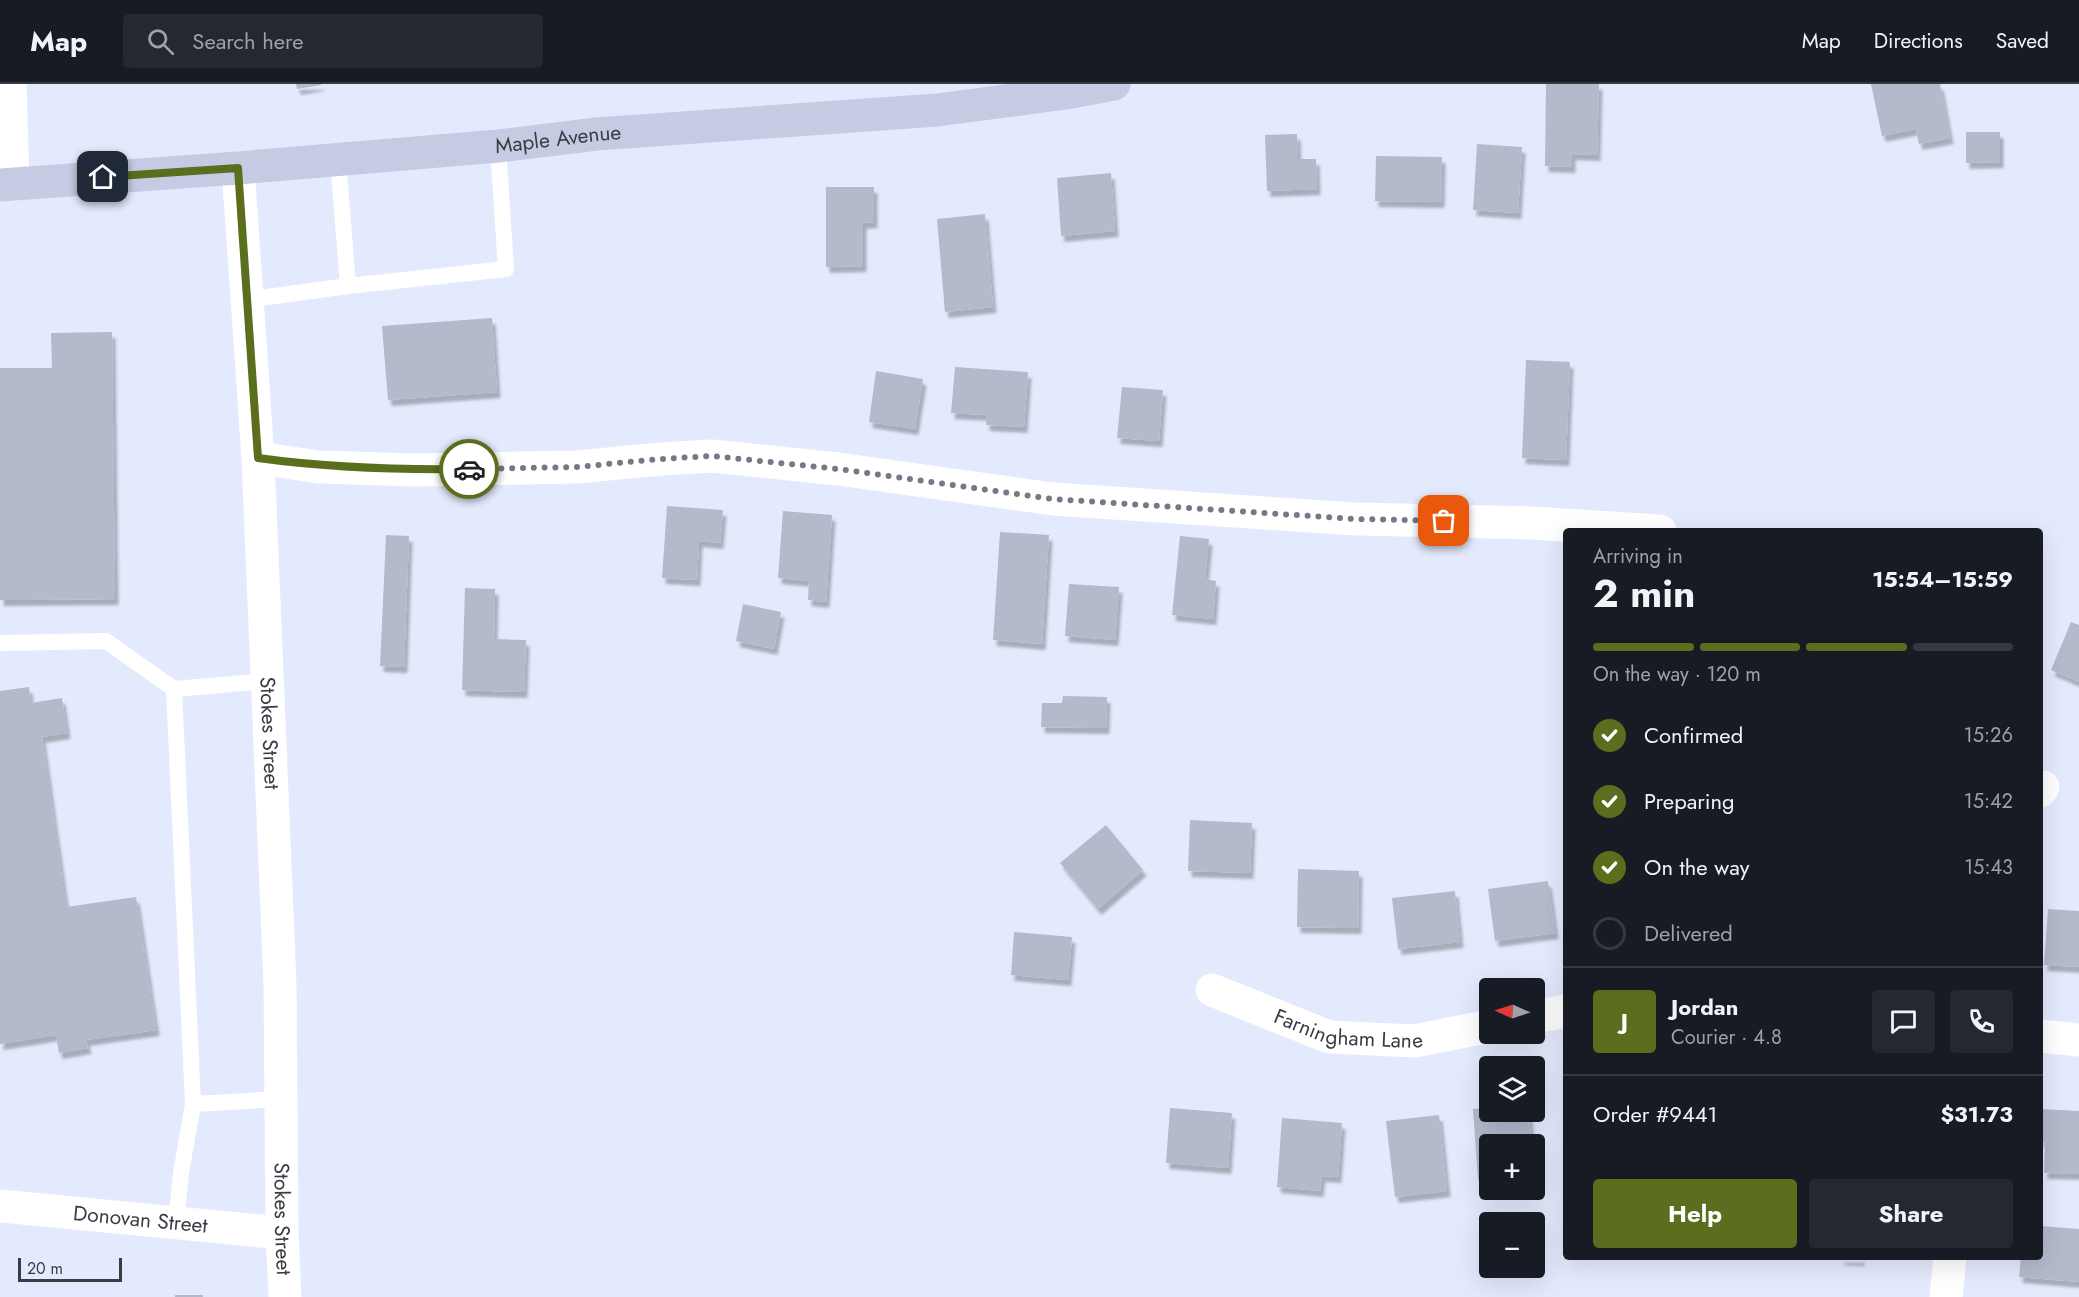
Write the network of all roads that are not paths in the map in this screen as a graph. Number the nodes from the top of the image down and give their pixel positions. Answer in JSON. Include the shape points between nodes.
{"nodes":[{"id":1,"x":10,"y":84,"type":"edge"},
{"id":2,"x":1113,"y":84,"type":"edge"},
{"id":3,"x":1067,"y":89,"type":"edge"},
{"id":4,"x":498,"y":146,"type":"junction"},
{"id":5,"x":338,"y":159,"type":"junction"},
{"id":6,"x":238,"y":168,"type":"junction"},
{"id":7,"x":6,"y":184,"type":"edge"},
{"id":8,"x":348,"y":286,"type":"junction"},
{"id":9,"x":246,"y":300,"type":"junction"},
{"id":10,"x":258,"y":458,"type":"junction"},
{"id":11,"x":1612,"y":528,"type":"edge"},
{"id":12,"x":0,"y":643,"type":"edge"},
{"id":13,"x":267,"y":681,"type":"junction"},
{"id":14,"x":174,"y":689,"type":"junction"},
{"id":15,"x":1212,"y":990,"type":"dead end"},
{"id":16,"x":1563,"y":1012,"type":"edge"},
{"id":17,"x":1545,"y":1015,"type":"edge"},
{"id":18,"x":1479,"y":1028,"type":"edge"},
{"id":19,"x":2043,"y":1036,"type":"edge"},
{"id":20,"x":2079,"y":1040,"type":"edge"},
{"id":21,"x":280,"y":1099,"type":"junction"},
{"id":22,"x":193,"y":1104,"type":"junction"},
{"id":23,"x":0,"y":1206,"type":"edge"},
{"id":24,"x":176,"y":1223,"type":"junction"},
{"id":25,"x":282,"y":1233,"type":"junction"},
{"id":26,"x":1950,"y":1260,"type":"edge"},
{"id":27,"x":285,"y":1297,"type":"edge"},
{"id":28,"x":1946,"y":1297,"type":"edge"}],
"edges":[{"from":1,"to":7,"type":"street"},
{"from":2,"to":3,"type":"main road","name":"Maple Avenue"},
{"from":3,"to":4,"type":"main road","name":"Maple Avenue","via":[[937,110],[597,134]]},
{"from":4,"to":5,"type":"main road","name":"Maple Avenue"},
{"from":4,"to":8,"type":"lane","via":[[506,269]]},
{"from":5,"to":6,"type":"main road","name":"Maple Avenue"},
{"from":5,"to":8,"type":"lane"},
{"from":6,"to":7,"type":"main road","name":"Maple Avenue"},
{"from":6,"to":9,"type":"street","name":"Stokes Street"},
{"from":8,"to":9,"type":"lane"},
{"from":9,"to":10,"type":"street","name":"Stokes Street"},
{"from":10,"to":11,"type":"street","via":[[319,467],[414,470],[576,467],[712,456],[1053,499],[1356,519]]},
{"from":10,"to":13,"type":"street","name":"Stokes Street"},
{"from":12,"to":14,"type":"lane","via":[[106,641]]},
{"from":13,"to":14,"type":"lane"},
{"from":13,"to":21,"type":"street","name":"Stokes Street","via":[[280,984]]},
{"from":14,"to":22,"type":"lane"},
{"from":15,"to":18,"type":"street","name":"Farningham Lane","via":[[1329,1037],[1414,1041]]},
{"from":16,"to":17,"type":"street"},
{"from":19,"to":20,"type":"street"},
{"from":21,"to":22,"type":"lane"},
{"from":21,"to":25,"type":"street","name":"Stokes Street"},
{"from":22,"to":24,"type":"lane"},
{"from":23,"to":24,"type":"street","name":"Donovan Street"},
{"from":24,"to":25,"type":"street","name":"Donovan Street"},
{"from":25,"to":27,"type":"street","name":"Stokes Street"},
{"from":26,"to":28,"type":"street"}]}
